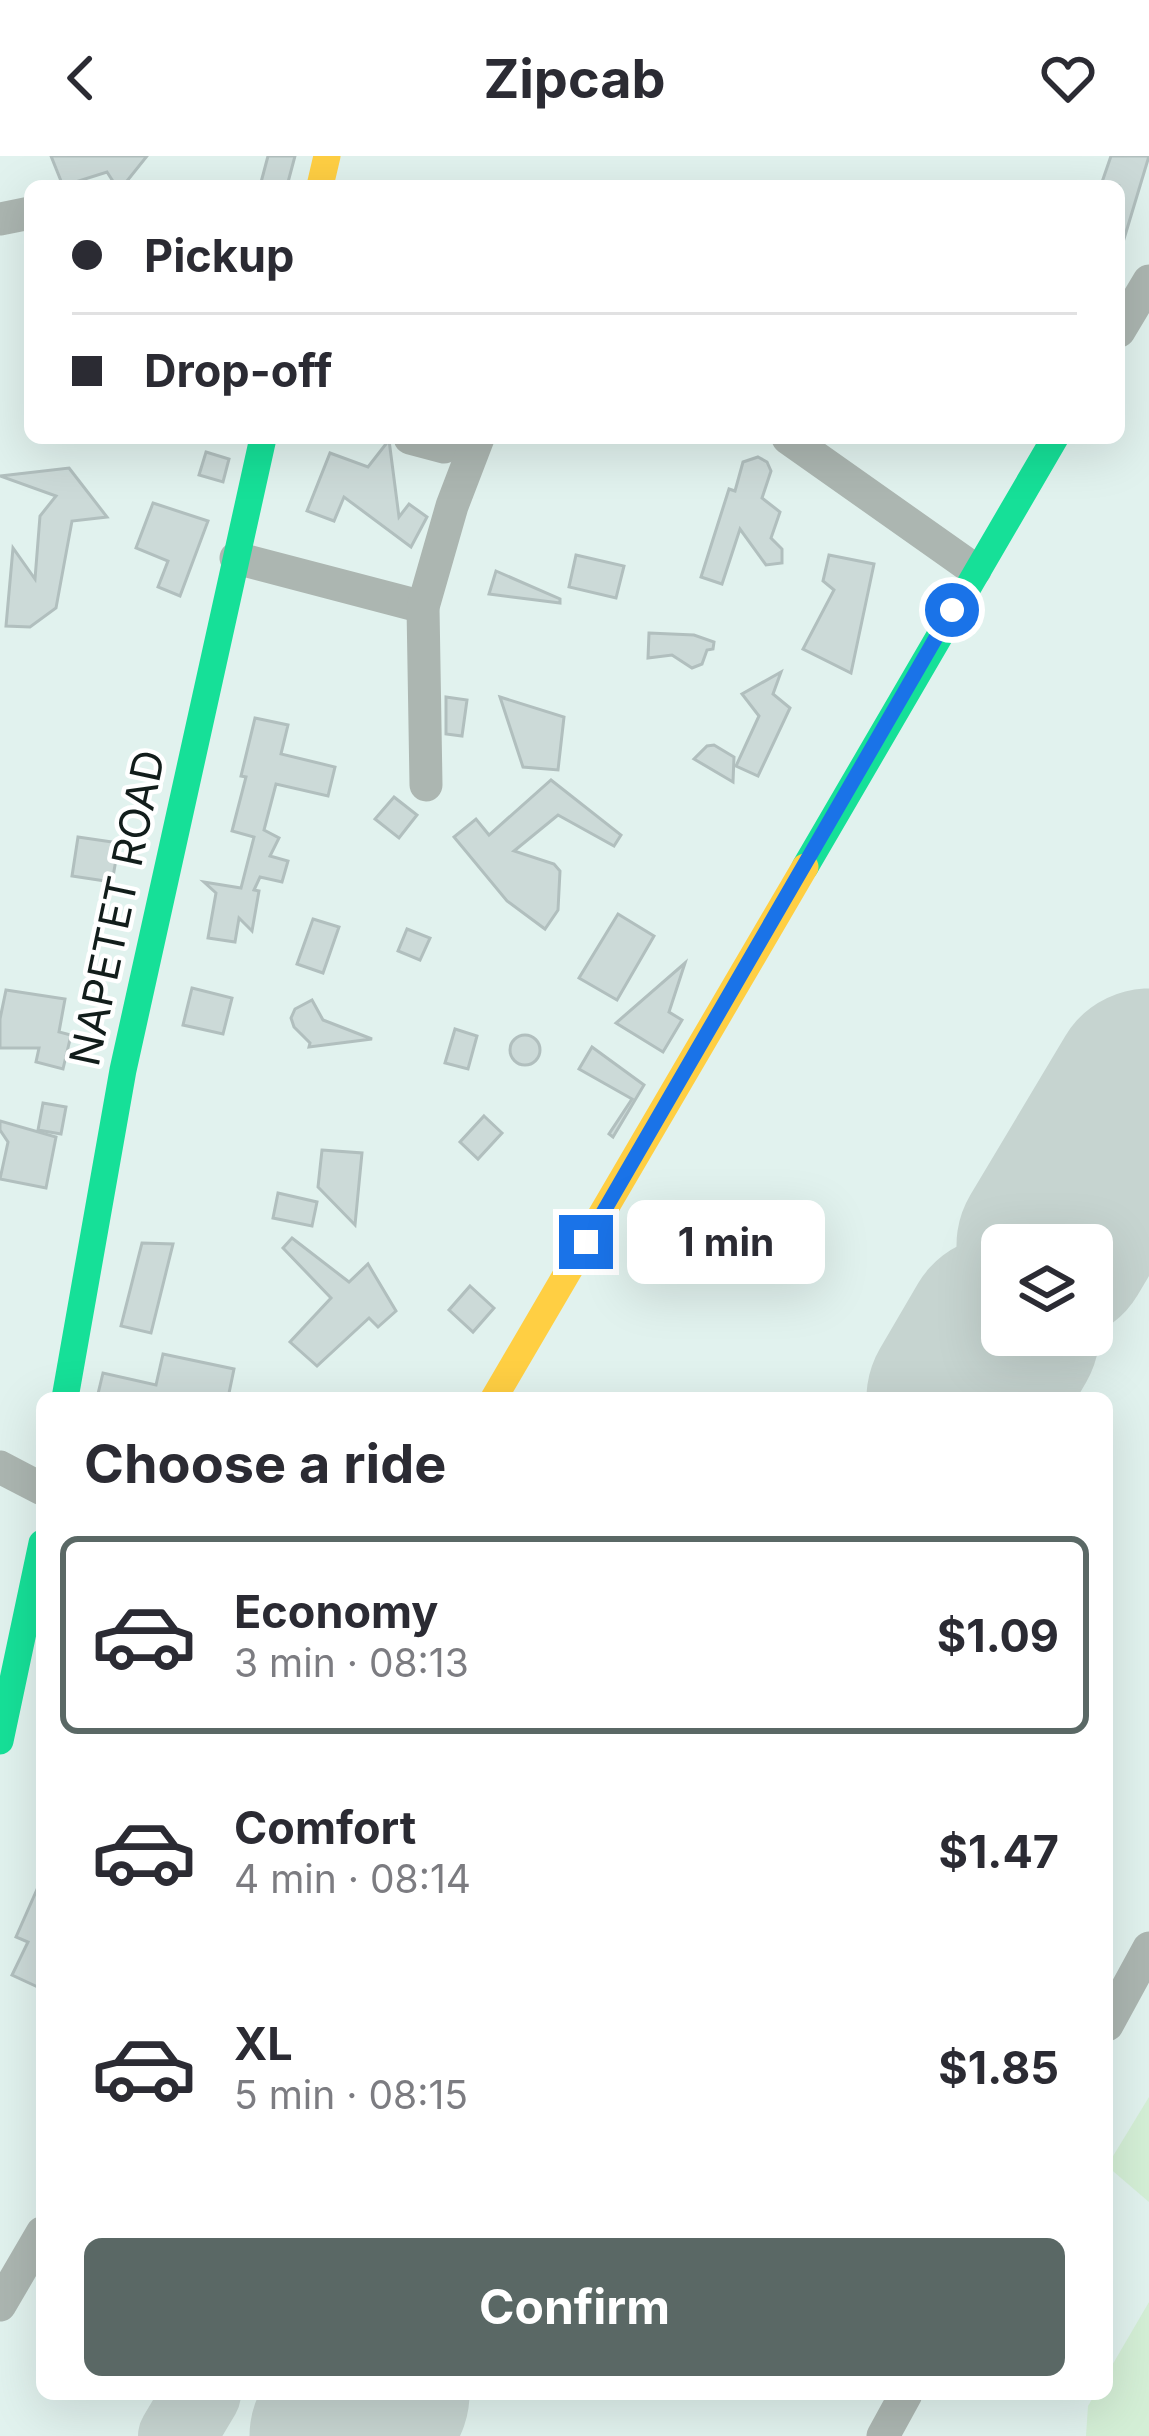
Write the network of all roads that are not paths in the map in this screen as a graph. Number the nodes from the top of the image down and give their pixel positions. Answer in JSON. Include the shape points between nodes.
{"nodes":[{"id":1,"x":1149,"y":281,"type":"edge"},
{"id":2,"x":1125,"y":321,"type":"edge"},
{"id":3,"x":262,"y":444,"type":"edge"},
{"id":4,"x":476,"y":444,"type":"edge"},
{"id":5,"x":796,"y":444,"type":"edge"},
{"id":6,"x":1051,"y":444,"type":"edge"},
{"id":7,"x":236,"y":558,"type":"junction"},
{"id":8,"x":975,"y":570,"type":"junction"},
{"id":9,"x":423,"y":607,"type":"junction"},
{"id":10,"x":426,"y":785,"type":"dead end"},
{"id":11,"x":66,"y":1392,"type":"edge"},
{"id":12,"x":497,"y":1392,"type":"edge"},
{"id":13,"x":0,"y":1467,"type":"edge"},
{"id":14,"x":36,"y":1486,"type":"edge"},
{"id":15,"x":36,"y":1571,"type":"edge"},
{"id":16,"x":0,"y":1741,"type":"edge"},
{"id":17,"x":1149,"y":1948,"type":"edge"},
{"id":18,"x":1113,"y":2014,"type":"edge"},
{"id":19,"x":36,"y":2244,"type":"edge"},
{"id":20,"x":0,"y":2305,"type":"edge"},
{"id":21,"x":903,"y":2400,"type":"edge"},
{"id":22,"x":883,"y":2436,"type":"edge"}],
"edges":[{"from":1,"to":2,"type":"street"},
{"from":3,"to":7,"type":"main road","name":"NAPETET ROAD"},
{"from":4,"to":9,"type":"street"},
{"from":5,"to":8,"type":"street"},
{"from":6,"to":8,"type":"main road"},
{"from":7,"to":9,"type":"street"},
{"from":7,"to":11,"type":"main road","name":"NAPETET ROAD","via":[[123,1070]]},
{"from":8,"to":12,"type":"main road"},
{"from":9,"to":10,"type":"street"},
{"from":13,"to":14,"type":"street"},
{"from":15,"to":16,"type":"main road"},
{"from":17,"to":18,"type":"street"},
{"from":19,"to":20,"type":"street"},
{"from":21,"to":22,"type":"street"}]}
